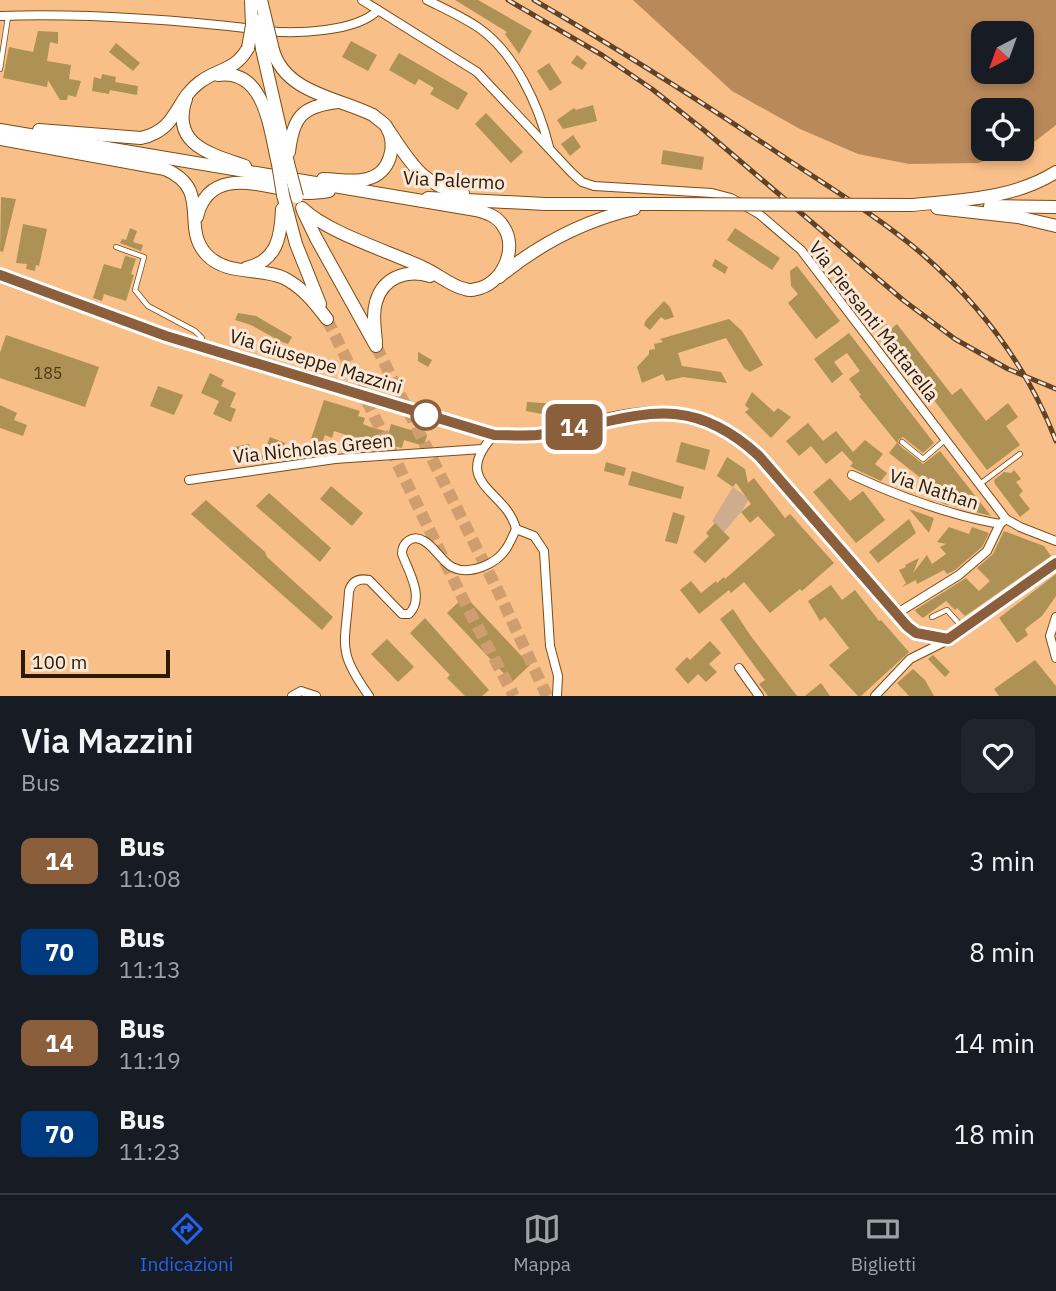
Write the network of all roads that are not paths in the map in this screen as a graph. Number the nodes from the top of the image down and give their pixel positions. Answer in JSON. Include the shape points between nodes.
{"nodes":[{"id":1,"x":256,"y":0,"type":"edge"},
{"id":2,"x":362,"y":0,"type":"edge"},
{"id":3,"x":427,"y":0,"type":"edge"},
{"id":4,"x":378,"y":10,"type":"junction"},
{"id":5,"x":5,"y":19,"type":"edge"},
{"id":6,"x":0,"y":25,"type":"edge"},
{"id":7,"x":267,"y":50,"type":"junction"},
{"id":8,"x":0,"y":69,"type":"edge"},
{"id":9,"x":211,"y":76,"type":"junction"},
{"id":10,"x":186,"y":99,"type":"junction"},
{"id":11,"x":340,"y":102,"type":"junction"},
{"id":12,"x":385,"y":125,"type":"junction"},
{"id":13,"x":0,"y":130,"type":"edge"},
{"id":14,"x":0,"y":139,"type":"edge"},
{"id":15,"x":550,"y":150,"type":"junction"},
{"id":16,"x":283,"y":164,"type":"junction"},
{"id":17,"x":1056,"y":172,"type":"edge"},
{"id":18,"x":287,"y":180,"type":"junction"},
{"id":19,"x":347,"y":189,"type":"junction"},
{"id":20,"x":283,"y":195,"type":"junction"},
{"id":21,"x":388,"y":195,"type":"junction"},
{"id":22,"x":515,"y":202,"type":"junction"},
{"id":23,"x":299,"y":203,"type":"junction"},
{"id":24,"x":659,"y":204,"type":"junction"},
{"id":25,"x":912,"y":205,"type":"junction"},
{"id":26,"x":1056,"y":206,"type":"edge"},
{"id":27,"x":1056,"y":226,"type":"edge"},
{"id":28,"x":196,"y":228,"type":"junction"},
{"id":29,"x":116,"y":247,"type":"dead end"},
{"id":30,"x":237,"y":269,"type":"junction"},
{"id":31,"x":0,"y":275,"type":"edge"},
{"id":32,"x":496,"y":279,"type":"junction"},
{"id":33,"x":454,"y":284,"type":"junction"},
{"id":34,"x":202,"y":346,"type":"junction"},
{"id":35,"x":494,"y":435,"type":"junction"},
{"id":36,"x":946,"y":440,"type":"junction"},
{"id":37,"x":902,"y":442,"type":"dead end"},
{"id":38,"x":482,"y":449,"type":"junction"},
{"id":39,"x":1020,"y":454,"type":"dead end"},
{"id":40,"x":852,"y":475,"type":"dead end"},
{"id":41,"x":190,"y":480,"type":"dead end"},
{"id":42,"x":980,"y":484,"type":"junction"},
{"id":43,"x":1003,"y":521,"type":"junction"},
{"id":44,"x":516,"y":529,"type":"junction"},
{"id":45,"x":1055,"y":541,"type":"edge"},
{"id":46,"x":1056,"y":563,"type":"edge"},
{"id":47,"x":896,"y":614,"type":"junction"},
{"id":48,"x":932,"y":617,"type":"dead end"},
{"id":49,"x":1056,"y":617,"type":"edge"},
{"id":50,"x":963,"y":629,"type":"junction"},
{"id":51,"x":948,"y":639,"type":"junction"},
{"id":52,"x":1056,"y":658,"type":"edge"},
{"id":53,"x":738,"y":668,"type":"dead end"},
{"id":54,"x":292,"y":696,"type":"edge"},
{"id":55,"x":316,"y":696,"type":"edge"},
{"id":56,"x":369,"y":696,"type":"edge"},
{"id":57,"x":557,"y":696,"type":"edge"},
{"id":58,"x":759,"y":696,"type":"edge"},
{"id":59,"x":875,"y":696,"type":"edge"}],
"edges":[{"from":1,"to":7,"type":"main road","bridge":true},
{"from":1,"to":9,"type":"main road","bridge":true,"via":[[248,48],[237,64]]},
{"from":2,"to":4,"type":"street","name":"Via Piersanti Mattarella"},
{"from":3,"to":15,"type":"street","via":[[480,28],[499,46],[530,92]]},
{"from":4,"to":5,"type":"street","via":[[349,25],[282,33],[79,14]]},
{"from":4,"to":15,"type":"street","name":"Via Piersanti Mattarella","via":[[477,72]]},
{"from":5,"to":6,"type":"lane"},
{"from":5,"to":8,"type":"lane"},
{"from":7,"to":11,"type":"main road","via":[[288,78]]},
{"from":7,"to":16,"type":"main road"},
{"from":9,"to":10,"type":"main road","via":[[197,84]]},
{"from":9,"to":16,"type":"main road","via":[[236,76],[257,92]]},
{"from":10,"to":13,"type":"main road","via":[[165,128],[141,138]]},
{"from":10,"to":18,"type":"main road","via":[[184,127],[200,149]]},
{"from":11,"to":12,"type":"main road"},
{"from":11,"to":16,"type":"main road","via":[[311,107],[297,120]]},
{"from":12,"to":18,"type":"main road","via":[[392,149],[387,164],[375,177]]},
{"from":12,"to":22,"type":"main road","via":[[417,170],[438,187]]},
{"from":13,"to":18,"type":"main road","name":"Via Palermo"},
{"from":14,"to":28,"type":"main road","via":[[165,169],[181,178],[192,194]]},
{"from":15,"to":36,"type":"street","name":"Via Piersanti Mattarella","via":[[589,185],[712,193],[732,198],[759,214],[801,250]]},
{"from":16,"to":20,"type":"main road","bridge":true},
{"from":16,"to":23,"type":"main road","bridge":true},
{"from":17,"to":25,"type":"main road","via":[[1025,189],[999,196]]},
{"from":18,"to":19,"type":"main road","name":"Via Palermo"},
{"from":19,"to":21,"type":"main road","name":"Via Palermo"},
{"from":19,"to":28,"type":"main road","via":[[308,193],[249,182],[227,185],[204,201]]},
{"from":20,"to":30,"type":"main road","via":[[281,233],[275,249],[257,265]]},
{"from":20,"to":30,"type":"main road","via":[[300,257],[327,318],[304,292],[283,278]]},
{"from":21,"to":22,"type":"main road","name":"Via Palermo"},
{"from":21,"to":32,"type":"main road","via":[[476,210],[497,219],[509,237],[509,248]]},
{"from":22,"to":24,"type":"main road","name":"Via Palermo"},
{"from":23,"to":33,"type":"main road","via":[[318,222]]},
{"from":23,"to":33,"type":"main road","via":[[376,346],[376,303],[388,283],[397,276],[418,273]]},
{"from":24,"to":25,"type":"main road","name":"Via Palermo","bridge":true},
{"from":24,"to":32,"type":"main road","via":[[597,219],[558,236]]},
{"from":25,"to":26,"type":"main road"},
{"from":25,"to":27,"type":"main road","via":[[1002,214]]},
{"from":28,"to":30,"type":"main road","via":[[207,255]]},
{"from":29,"to":34,"type":"lane","via":[[144,257],[135,290],[141,300],[195,331]]},
{"from":31,"to":34,"type":"main road","name":"Via Giuseppe Mazzini"},
{"from":32,"to":33,"type":"main road","via":[[474,290]]},
{"from":34,"to":35,"type":"main road","name":"Via Giuseppe Mazzini"},
{"from":35,"to":38,"type":"street"},
{"from":35,"to":47,"type":"main road","name":"Via Giuseppe Mazzini","via":[[538,435],[655,412],[677,414],[732,432],[759,456]]},
{"from":36,"to":37,"type":"lane","via":[[923,459]]},
{"from":36,"to":42,"type":"street","name":"Via Piersanti Mattarella"},
{"from":38,"to":41,"type":"street","name":"Via Nicholas Green","via":[[335,458]]},
{"from":38,"to":44,"type":"street","via":[[477,465],[480,478],[513,516]]},
{"from":39,"to":42,"type":"lane"},
{"from":40,"to":43,"type":"street","name":"Via Nathan","via":[[901,497],[972,519]]},
{"from":42,"to":43,"type":"street","name":"Via Piersanti Mattarella"},
{"from":43,"to":45,"type":"street","name":"Via Piersanti Mattarella"},
{"from":43,"to":47,"type":"street","via":[[987,551]]},
{"from":44,"to":56,"type":"street","via":[[502,555],[468,570],[453,567],[423,540],[407,541],[402,554],[415,589],[409,614],[402,614],[369,580],[352,584],[344,649]]},
{"from":44,"to":57,"type":"street","via":[[534,536],[545,556]]},
{"from":46,"to":50,"type":"main road"},
{"from":47,"to":51,"type":"main road","name":"Via Giuseppe Mazzini","via":[[916,633]]},
{"from":48,"to":50,"type":"lane","via":[[947,610]]},
{"from":49,"to":52,"type":"street","via":[[1050,636]]},
{"from":50,"to":51,"type":"main road"},
{"from":51,"to":59,"type":"street","via":[[910,659]]},
{"from":53,"to":58,"type":"street"},
{"from":54,"to":55,"type":"street","via":[[302,691]]}]}
